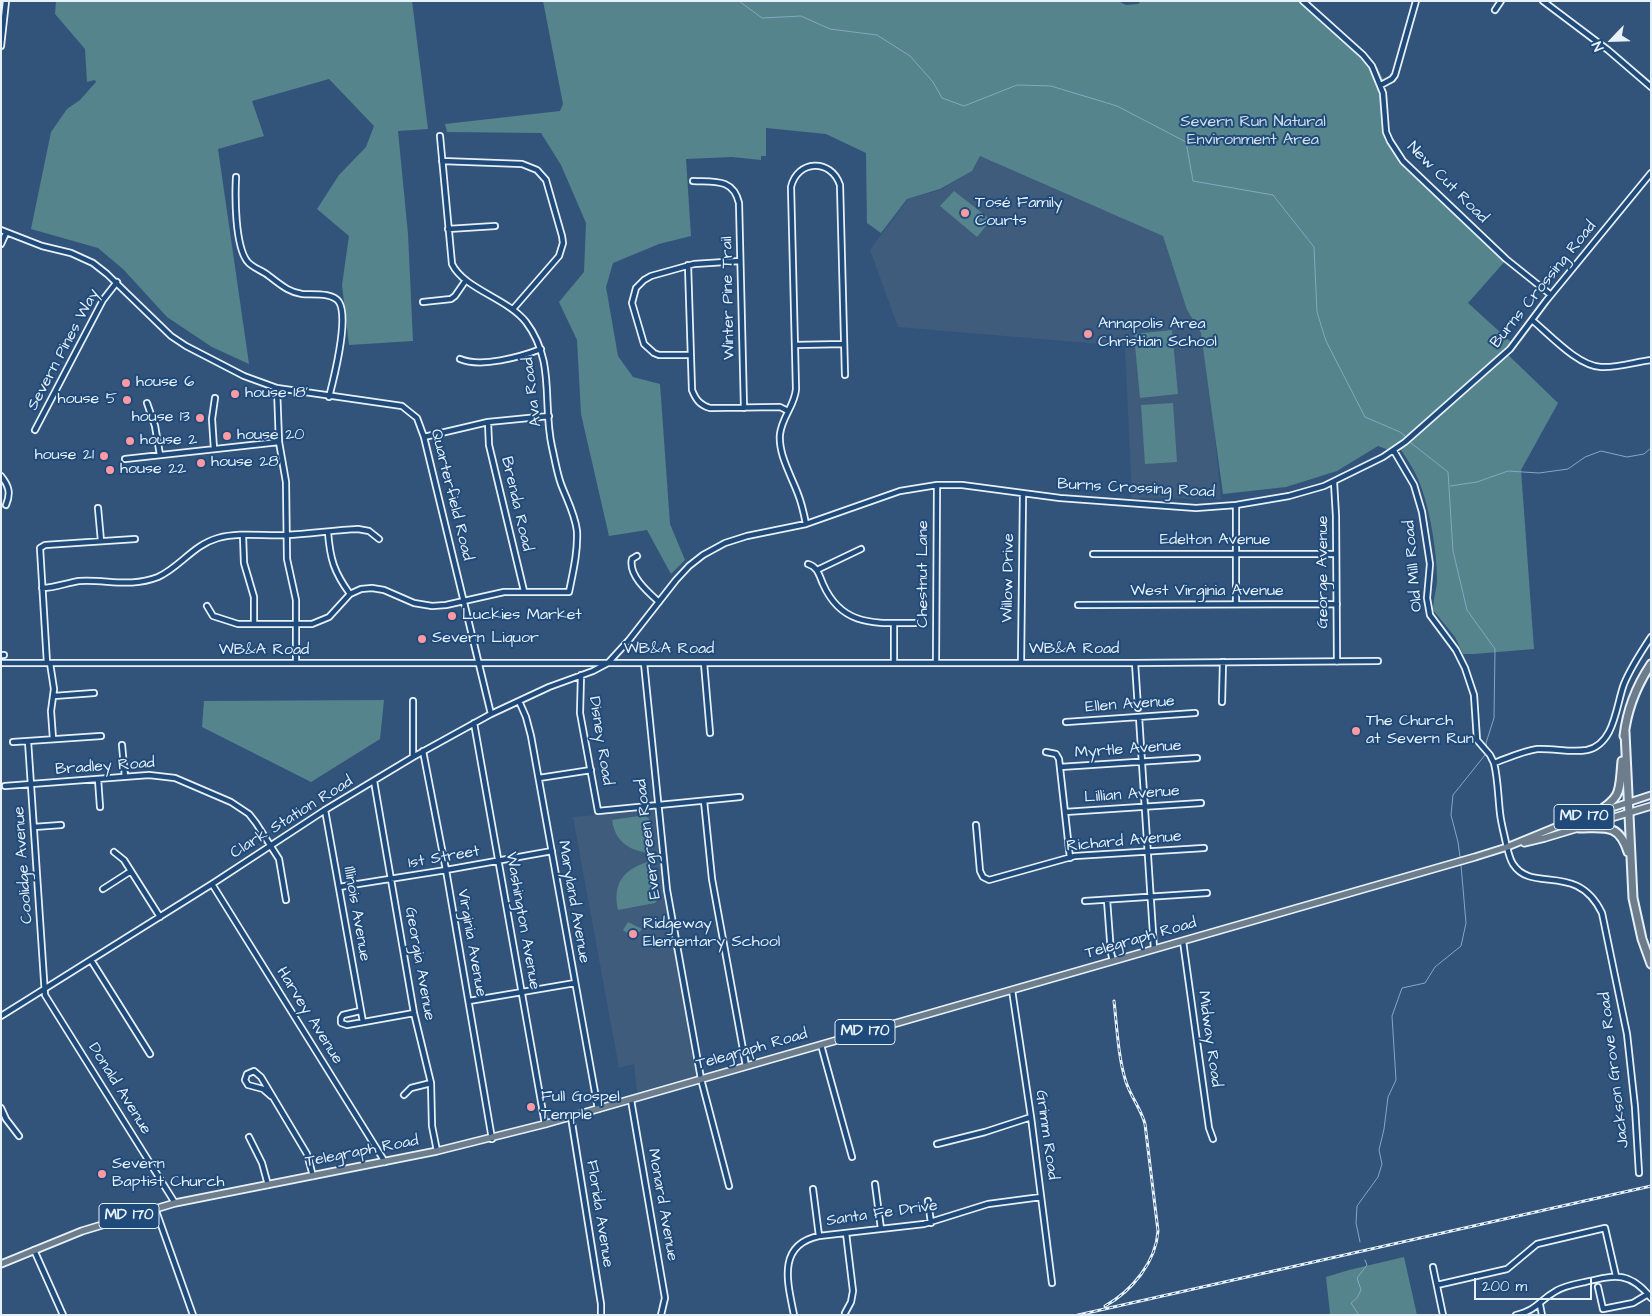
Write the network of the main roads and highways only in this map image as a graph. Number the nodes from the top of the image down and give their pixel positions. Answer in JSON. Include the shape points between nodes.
{"nodes":[{"id":1,"x":1651,"y":664,"type":"edge"},
{"id":2,"x":1625,"y":732,"type":"junction"},
{"id":3,"x":1651,"y":795,"type":"edge"},
{"id":4,"x":1628,"y":802,"type":"junction"},
{"id":5,"x":1651,"y":806,"type":"edge"},
{"id":6,"x":1628,"y":812,"type":"junction"},
{"id":7,"x":1596,"y":813,"type":"junction"},
{"id":8,"x":1580,"y":828,"type":"junction"},
{"id":9,"x":1507,"y":846,"type":"junction"},
{"id":10,"x":1631,"y":864,"type":"junction"},
{"id":11,"x":1651,"y":964,"type":"edge"},
{"id":12,"x":1,"y":1264,"type":"edge"}],
"edges":[{"from":1,"to":2,"type":"highway","via":[[1634,697]]},
{"from":2,"to":4,"type":"highway"},
{"from":2,"to":7,"type":"highway","via":[[1619,791],[1613,801]]},
{"from":3,"to":4,"type":"main road","name":"Telegraph Road","number":"MD 170"},
{"from":4,"to":6,"type":"highway"},
{"from":4,"to":7,"type":"main road","name":"Telegraph Road","number":"MD 170"},
{"from":5,"to":6,"type":"main road","name":"Telegraph Road","number":"MD 170"},
{"from":6,"to":8,"type":"main road","name":"Telegraph Road","number":"MD 170"},
{"from":6,"to":10,"type":"highway"},
{"from":7,"to":9,"type":"main road","name":"Telegraph Road","number":"MD 170"},
{"from":8,"to":9,"type":"main road","name":"Telegraph Road","number":"MD 170"},
{"from":8,"to":10,"type":"highway","via":[[1604,827],[1618,832],[1625,842]]},
{"from":9,"to":12,"type":"main road","name":"Telegraph Road","number":"MD 170","via":[[492,1139],[155,1208],[82,1231]]},
{"from":10,"to":11,"type":"highway","via":[[1636,913]]}]}
